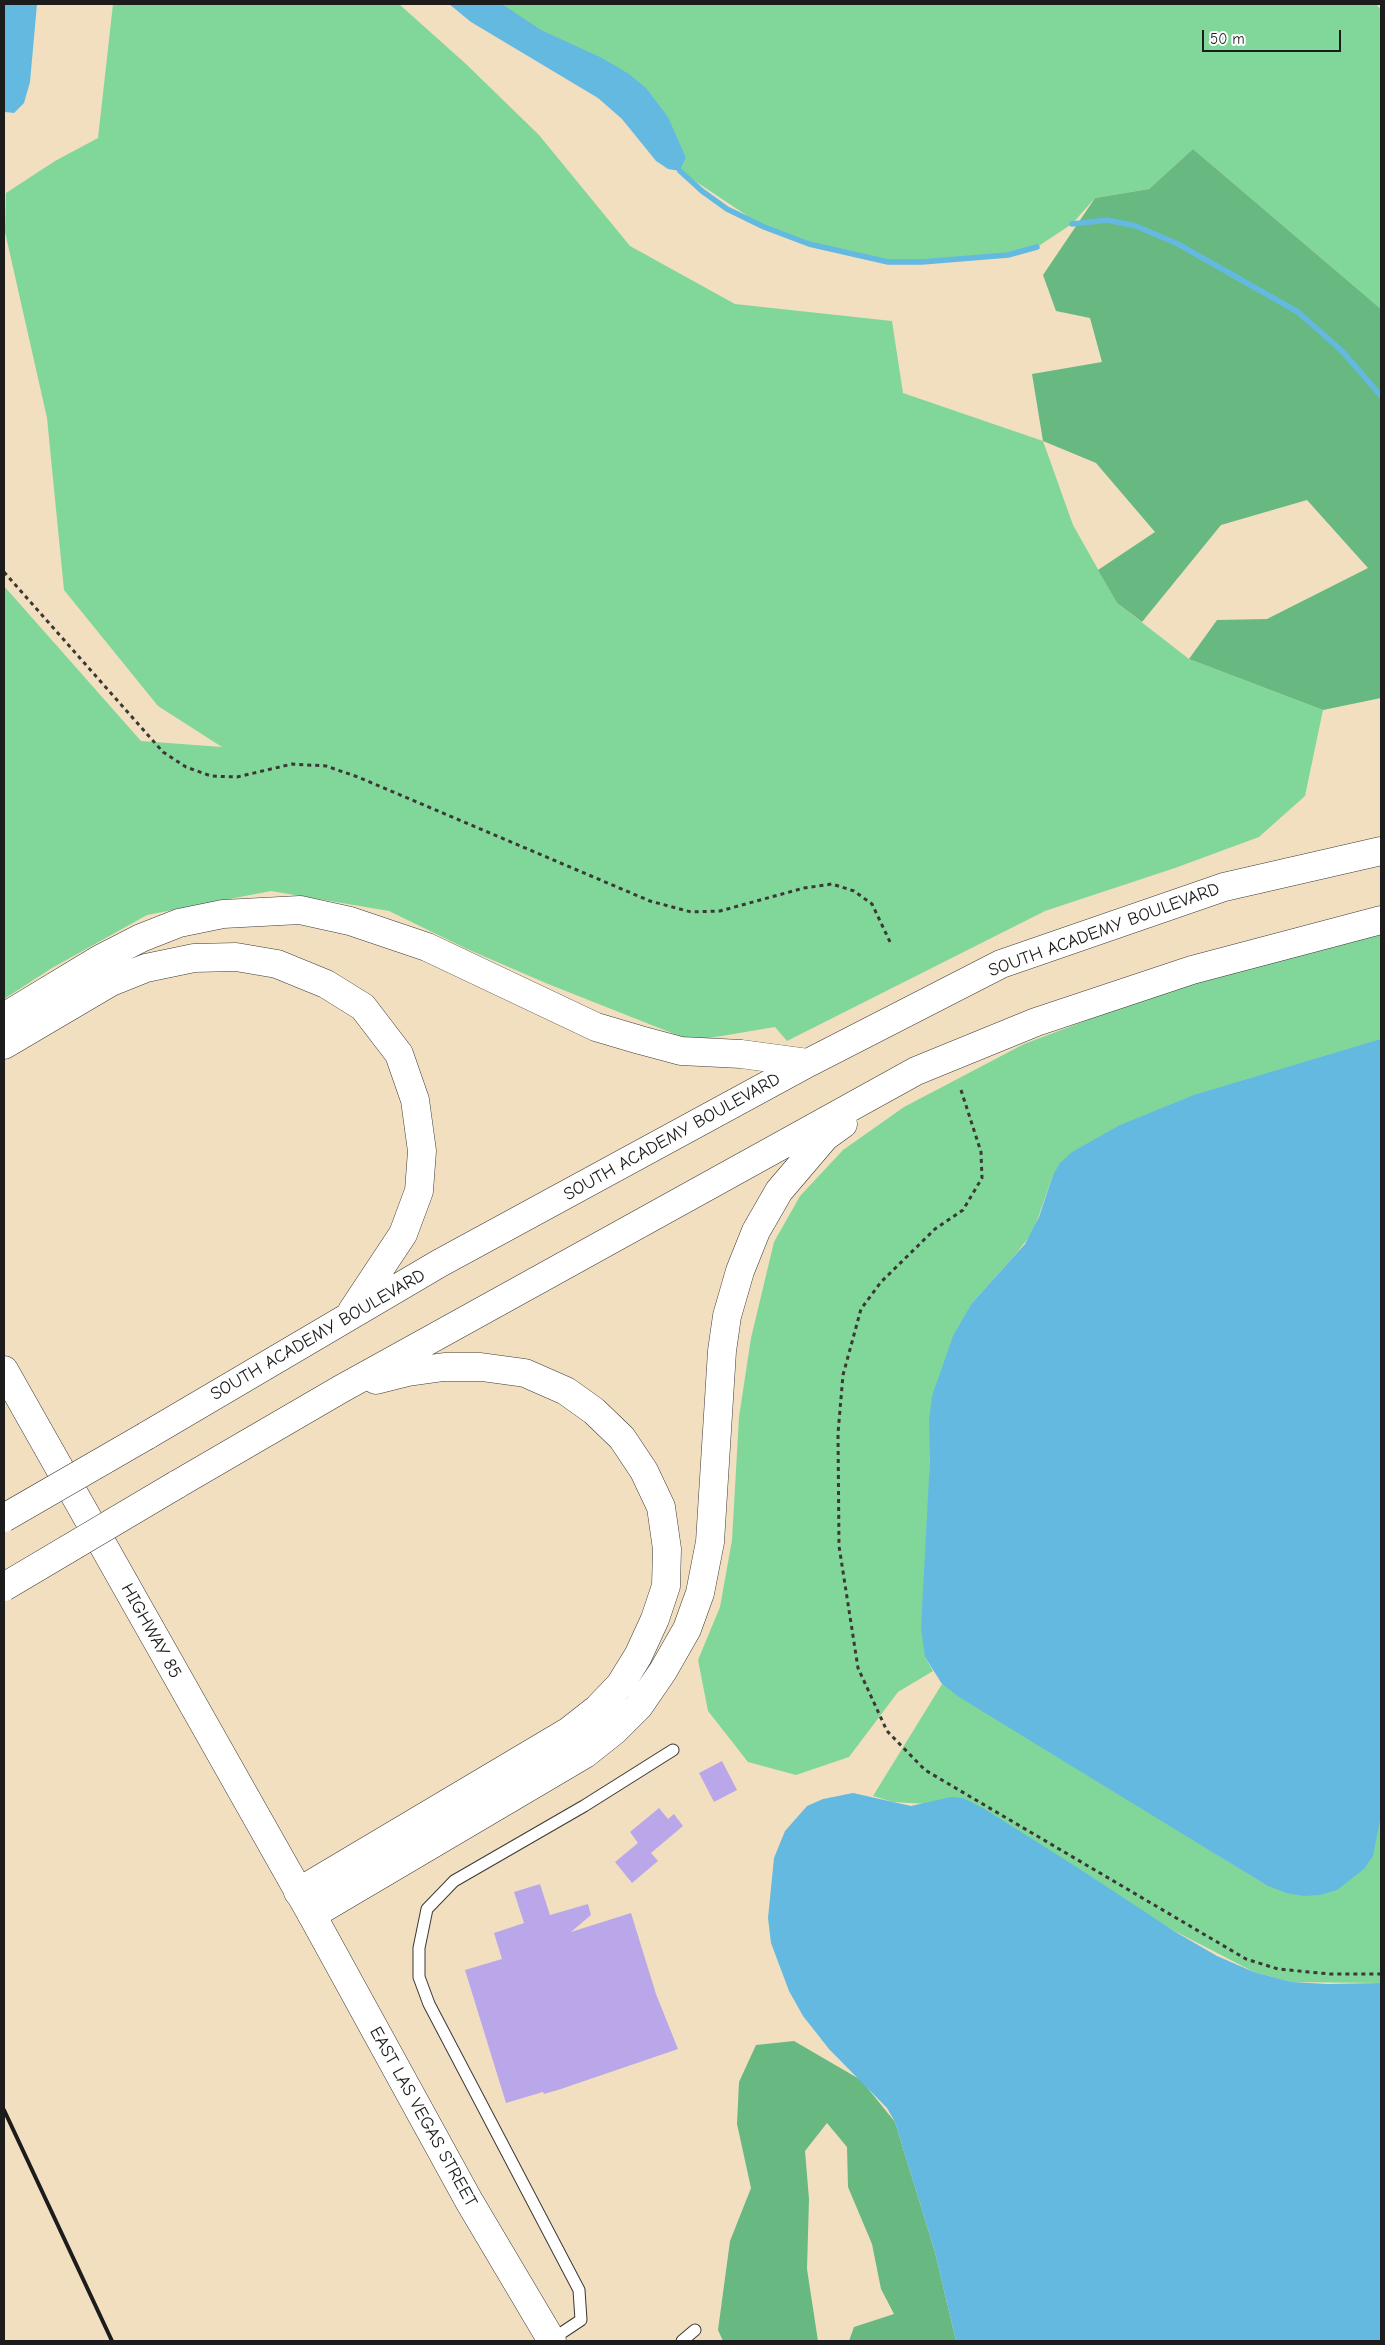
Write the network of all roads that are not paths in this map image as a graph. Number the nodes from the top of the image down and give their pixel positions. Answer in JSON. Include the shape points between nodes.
{"nodes":[{"id":1,"x":1381,"y":851,"type":"edge"},
{"id":2,"x":1381,"y":920,"type":"edge"},
{"id":3,"x":4,"y":1017,"type":"edge"},
{"id":4,"x":4,"y":1045,"type":"edge"},
{"id":5,"x":808,"y":1063,"type":"junction"},
{"id":6,"x":916,"y":1071,"type":"junction"},
{"id":7,"x":347,"y":1318,"type":"junction"},
{"id":8,"x":4,"y":1370,"type":"edge"},
{"id":9,"x":341,"y":1389,"type":"junction"},
{"id":10,"x":4,"y":1518,"type":"edge"},
{"id":11,"x":4,"y":1587,"type":"edge"},
{"id":12,"x":673,"y":1750,"type":"dead end"},
{"id":13,"x":298,"y":1892,"type":"junction"},
{"id":14,"x":312,"y":1915,"type":"junction"},
{"id":15,"x":696,"y":2330,"type":"dead end"},
{"id":16,"x":551,"y":2340,"type":"edge"},
{"id":17,"x":682,"y":2341,"type":"edge"}],
"edges":[{"from":1,"to":5,"type":"main road","name":"SOUTH ACADEMY BOULEVARD","via":[[1224,887],[1001,964]]},
{"from":2,"to":6,"type":"main road","via":[[1183,973],[1036,1022]]},
{"from":3,"to":5,"type":"main road","via":[[100,959],[141,938],[179,924],[223,914],[300,910],[350,921],[427,947],[596,1027],[681,1050]]},
{"from":4,"to":7,"type":"main road","via":[[111,982],[146,968],[194,958],[236,957],[276,964],[326,984],[363,1007],[399,1054],[415,1100],[422,1151],[419,1191],[403,1234]]},
{"from":5,"to":7,"type":"main road","name":"SOUTH ACADEMY BOULEVARD","via":[[440,1263]]},
{"from":6,"to":9,"type":"main road"},
{"from":6,"to":14,"type":"main road","via":[[826,1137],[779,1191],[756,1231],[727,1316],[710,1542],[700,1593],[687,1629],[639,1706],[585,1754]]},
{"from":7,"to":10,"type":"main road","name":"SOUTH ACADEMY BOULEVARD","bridge":true},
{"from":8,"to":13,"type":"main road","name":"HIGHWAY 85"},
{"from":9,"to":11,"type":"main road","bridge":true},
{"from":9,"to":13,"type":"main road","via":[[408,1372],[481,1366],[525,1373],[566,1391],[594,1411],[622,1438],[644,1471],[660,1507],[668,1549],[666,1586],[638,1656],[620,1685],[597,1709],[569,1730]]},
{"from":12,"to":16,"type":"lane","via":[[584,1806],[454,1880],[427,1909],[419,1948],[419,1977],[429,2004],[579,2290],[581,2320]]},
{"from":13,"to":14,"type":"main road","name":"EAST LAS VEGAS STREET"},
{"from":14,"to":16,"type":"main road","name":"EAST LAS VEGAS STREET","via":[[469,2201]]},
{"from":15,"to":17,"type":"lane"}]}
